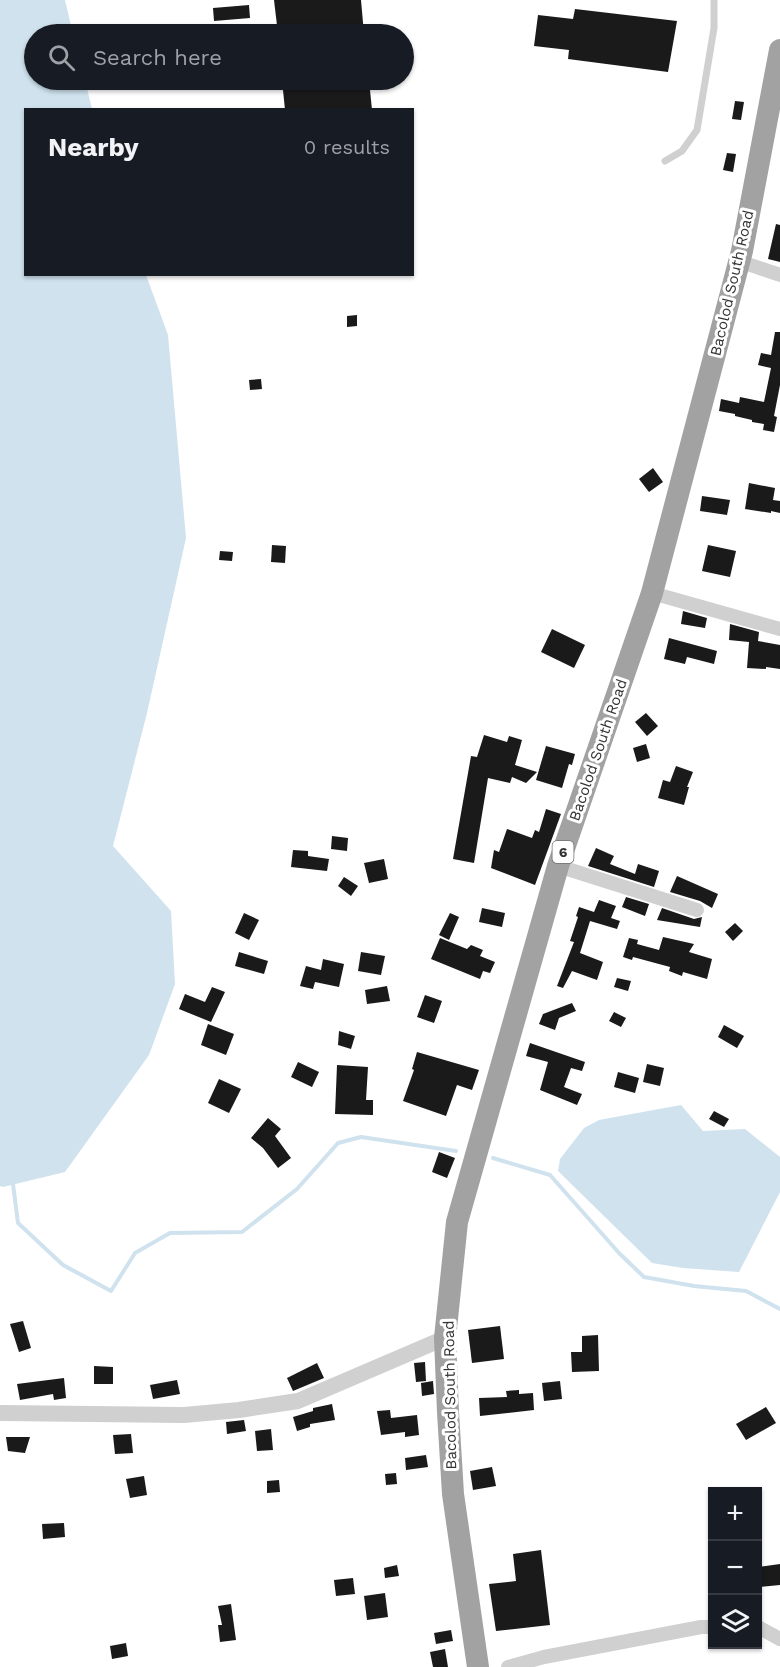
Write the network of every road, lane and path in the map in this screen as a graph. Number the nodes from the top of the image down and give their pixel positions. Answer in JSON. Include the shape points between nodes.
{"nodes":[{"id":1,"x":714,"y":0,"type":"edge"},
{"id":2,"x":780,"y":50,"type":"edge"},
{"id":3,"x":773,"y":123,"type":"edge"},
{"id":4,"x":665,"y":162,"type":"dead end"},
{"id":5,"x":739,"y":261,"type":"junction"},
{"id":6,"x":780,"y":274,"type":"edge"},
{"id":7,"x":652,"y":593,"type":"junction"},
{"id":8,"x":780,"y":629,"type":"edge"},
{"id":9,"x":558,"y":866,"type":"junction"},
{"id":10,"x":697,"y":910,"type":"dead end"},
{"id":11,"x":445,"y":1338,"type":"junction"},
{"id":12,"x":0,"y":1413,"type":"edge"},
{"id":13,"x":708,"y":1627,"type":"edge"},
{"id":14,"x":762,"y":1629,"type":"edge"},
{"id":15,"x":780,"y":1639,"type":"edge"},
{"id":16,"x":478,"y":1667,"type":"edge"},
{"id":17,"x":508,"y":1667,"type":"edge"}],
"edges":[{"from":1,"to":4,"type":"lane","via":[[714,28],[697,130],[682,151]]},
{"from":2,"to":3,"type":"highway","name":"Bacolod South Road","number":"6"},
{"from":3,"to":5,"type":"highway","name":"Bacolod South Road","number":"6"},
{"from":5,"to":6,"type":"street"},
{"from":5,"to":7,"type":"highway","name":"Bacolod South Road","number":"6"},
{"from":7,"to":8,"type":"street"},
{"from":7,"to":9,"type":"highway","name":"Bacolod South Road","number":"6"},
{"from":9,"to":10,"type":"street"},
{"from":9,"to":11,"type":"highway","name":"Bacolod South Road","number":"6","via":[[457,1222]]},
{"from":11,"to":12,"type":"street","via":[[298,1401],[184,1415]]},
{"from":11,"to":16,"type":"highway","name":"Bacolod South Road","number":"6","via":[[453,1494]]},
{"from":13,"to":17,"type":"street"},
{"from":14,"to":15,"type":"street"}]}
